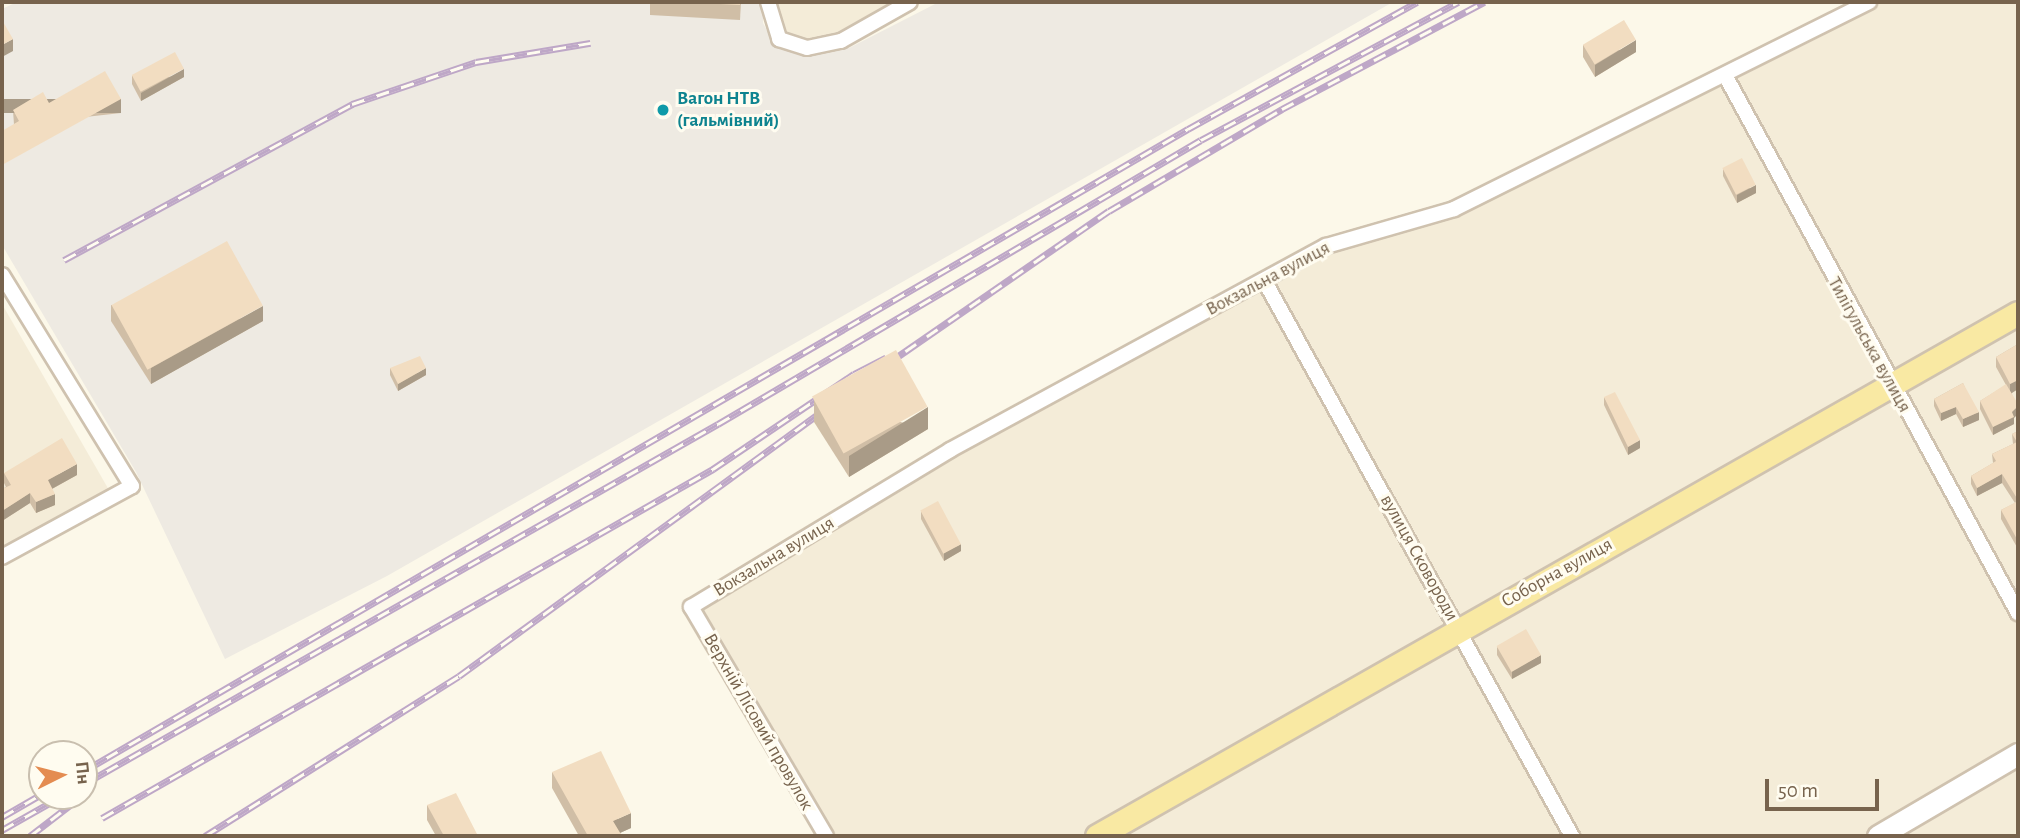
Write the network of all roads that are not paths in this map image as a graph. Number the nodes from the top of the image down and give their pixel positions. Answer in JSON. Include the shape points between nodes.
{"nodes":[{"id":1,"x":768,"y":2,"type":"edge"},
{"id":2,"x":910,"y":2,"type":"edge"},
{"id":3,"x":1868,"y":2,"type":"edge"},
{"id":4,"x":1725,"y":75,"type":"junction"},
{"id":5,"x":2,"y":275,"type":"edge"},
{"id":6,"x":1264,"y":280,"type":"junction"},
{"id":7,"x":2018,"y":313,"type":"edge"},
{"id":8,"x":1891,"y":385,"type":"junction"},
{"id":9,"x":2,"y":557,"type":"edge"},
{"id":10,"x":691,"y":607,"type":"joint"},
{"id":11,"x":2018,"y":614,"type":"edge"},
{"id":12,"x":1458,"y":628,"type":"junction"},
{"id":13,"x":2018,"y":754,"type":"edge"},
{"id":14,"x":1884,"y":835,"type":"edge"},
{"id":15,"x":826,"y":836,"type":"edge"},
{"id":16,"x":1097,"y":836,"type":"edge"},
{"id":17,"x":1572,"y":836,"type":"edge"}],
"edges":[{"from":1,"to":2,"type":"street","via":[[779,38],[807,48],[841,41]]},
{"from":3,"to":4,"type":"street","name":"Вокзальна вулиця"},
{"from":4,"to":6,"type":"street","name":"Вокзальна вулиця","via":[[1454,209],[1326,246]]},
{"from":4,"to":8,"type":"street","name":"Тилігульська вулиця"},
{"from":5,"to":9,"type":"street","via":[[132,486]]},
{"from":6,"to":10,"type":"street","name":"Вокзальна вулиця","via":[[950,450]]},
{"from":6,"to":12,"type":"street","name":"вулиця Сковороди"},
{"from":7,"to":8,"type":"main road","name":"Соборна вулиця"},
{"from":8,"to":11,"type":"street","name":"Тилігульська вулиця"},
{"from":8,"to":12,"type":"main road","name":"Соборна вулиця"},
{"from":10,"to":15,"type":"street","name":"Верхній Лісовий провулок"},
{"from":12,"to":16,"type":"main road","name":"Соборна вулиця"},
{"from":12,"to":17,"type":"street","name":"вулиця Сковороди"},
{"from":13,"to":14,"type":"street"}]}
